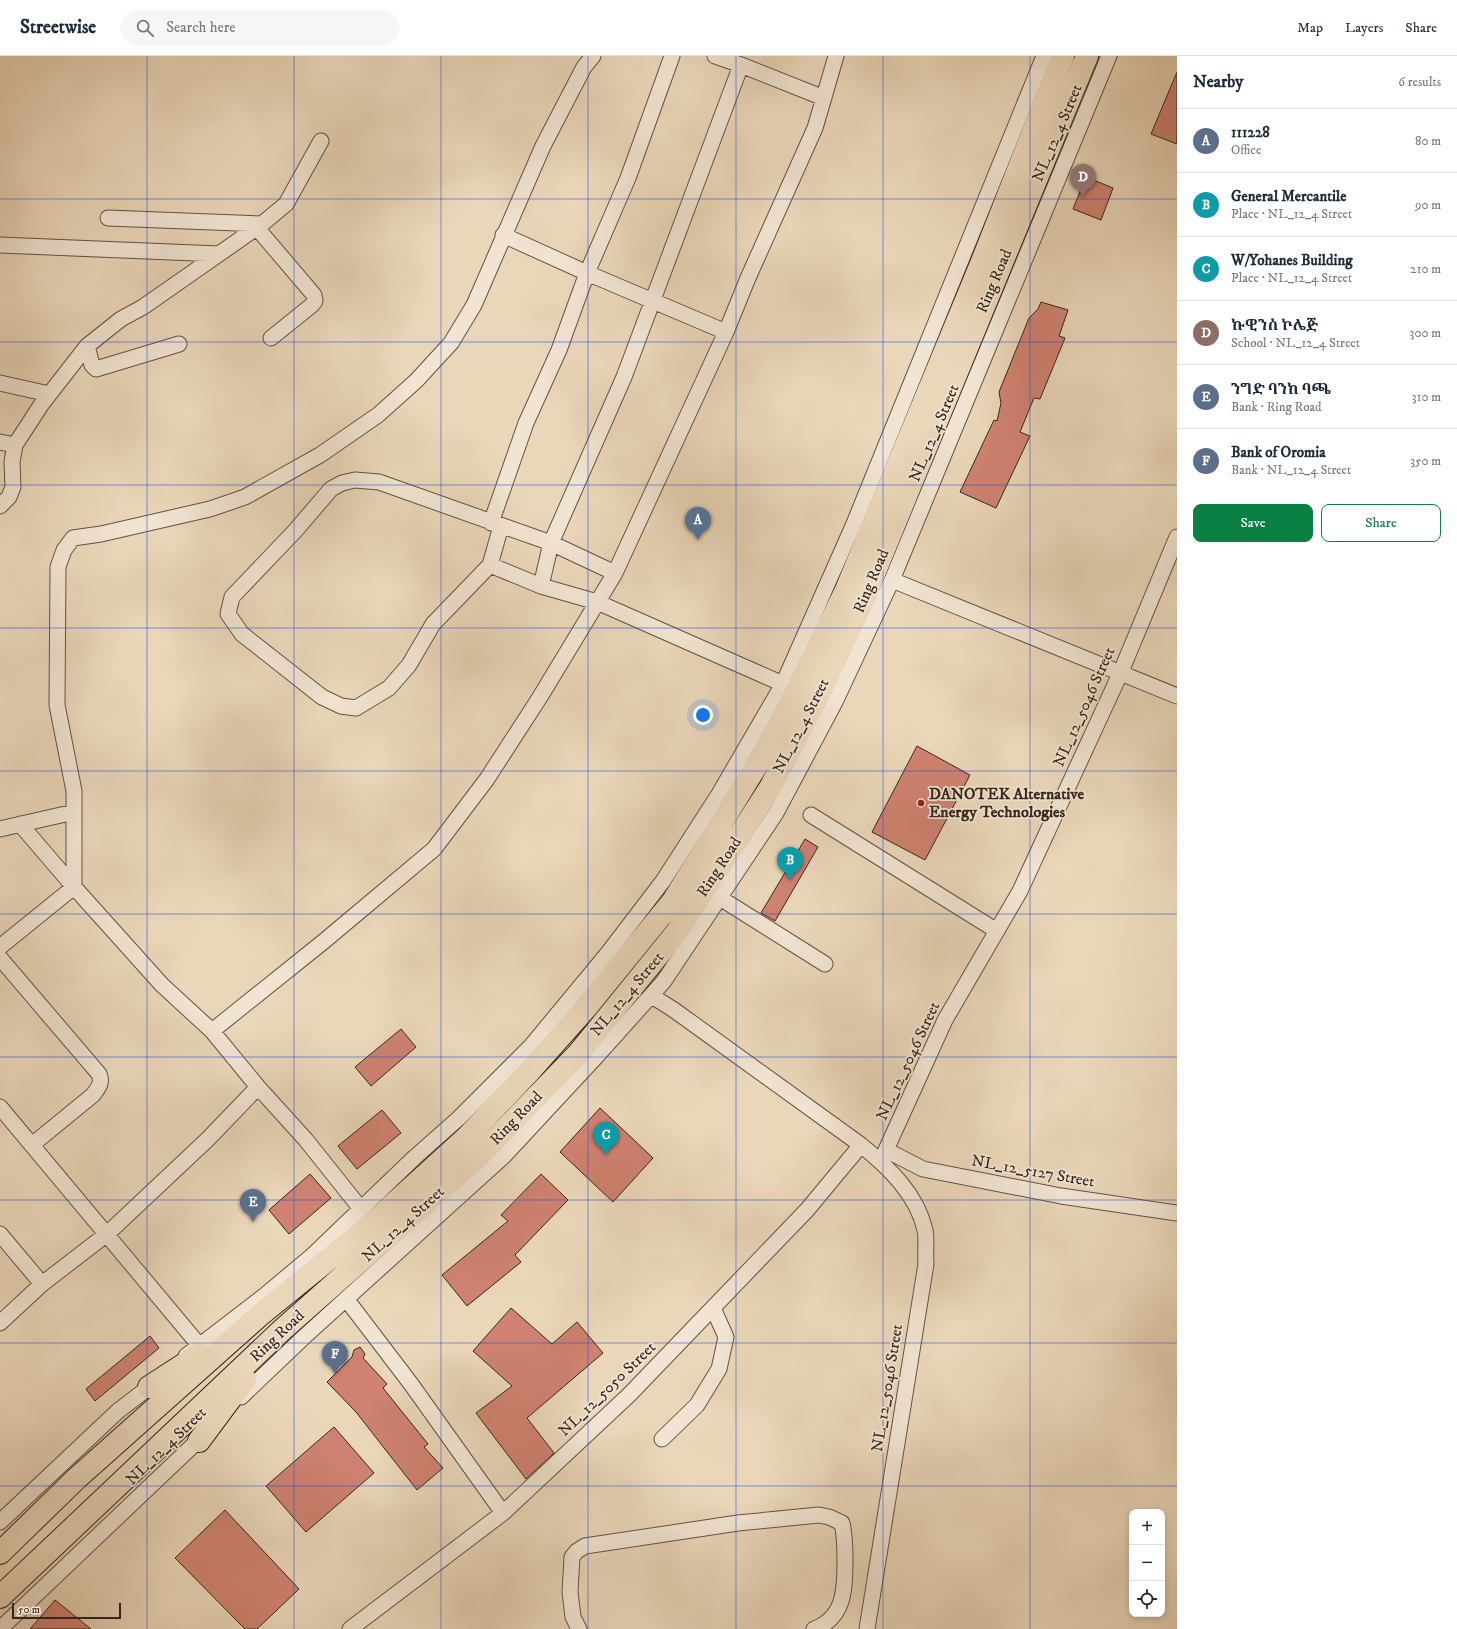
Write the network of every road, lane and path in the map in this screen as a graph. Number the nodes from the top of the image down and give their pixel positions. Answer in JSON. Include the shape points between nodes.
{"nodes":[{"id":1,"x":593,"y":56,"type":"edge"},
{"id":2,"x":672,"y":56,"type":"edge"},
{"id":3,"x":715,"y":56,"type":"edge"},
{"id":4,"x":836,"y":56,"type":"edge"},
{"id":5,"x":1044,"y":56,"type":"edge"},
{"id":6,"x":1063,"y":56,"type":"edge"},
{"id":7,"x":1087,"y":56,"type":"edge"},
{"id":8,"x":1109,"y":56,"type":"edge"},
{"id":9,"x":741,"y":65,"type":"junction"},
{"id":10,"x":824,"y":98,"type":"junction"},
{"id":11,"x":321,"y":141,"type":"dead end"},
{"id":12,"x":108,"y":218,"type":"dead end"},
{"id":13,"x":259,"y":226,"type":"junction"},
{"id":14,"x":503,"y":235,"type":"junction"},
{"id":15,"x":0,"y":245,"type":"edge"},
{"id":16,"x":219,"y":254,"type":"junction"},
{"id":17,"x":587,"y":273,"type":"junction"},
{"id":18,"x":653,"y":301,"type":"junction"},
{"id":19,"x":726,"y":332,"type":"junction"},
{"id":20,"x":271,"y":338,"type":"dead end"},
{"id":21,"x":179,"y":344,"type":"dead end"},
{"id":22,"x":87,"y":346,"type":"junction"},
{"id":23,"x":0,"y":383,"type":"edge"},
{"id":24,"x":49,"y":394,"type":"junction"},
{"id":25,"x":0,"y":442,"type":"edge"},
{"id":26,"x":15,"y":445,"type":"junction"},
{"id":27,"x":0,"y":506,"type":"edge"},
{"id":28,"x":496,"y":524,"type":"junction"},
{"id":29,"x":1177,"y":537,"type":"edge"},
{"id":30,"x":552,"y":543,"type":"junction"},
{"id":31,"x":490,"y":565,"type":"junction"},
{"id":32,"x":615,"y":573,"type":"junction"},
{"id":33,"x":892,"y":580,"type":"junction"},
{"id":34,"x":541,"y":586,"type":"junction"},
{"id":35,"x":597,"y":602,"type":"junction"},
{"id":36,"x":1120,"y":674,"type":"junction"},
{"id":37,"x":783,"y":684,"type":"junction"},
{"id":38,"x":1177,"y":696,"type":"edge"},
{"id":39,"x":74,"y":812,"type":"junction"},
{"id":40,"x":811,"y":815,"type":"dead end"},
{"id":41,"x":20,"y":824,"type":"junction"},
{"id":42,"x":0,"y":828,"type":"edge"},
{"id":43,"x":74,"y":887,"type":"junction"},
{"id":44,"x":720,"y":898,"type":"junction"},
{"id":45,"x":997,"y":931,"type":"junction"},
{"id":46,"x":0,"y":947,"type":"edge"},
{"id":47,"x":0,"y":958,"type":"edge"},
{"id":48,"x":825,"y":964,"type":"dead end"},
{"id":49,"x":652,"y":996,"type":"junction"},
{"id":50,"x":212,"y":1030,"type":"junction"},
{"id":51,"x":258,"y":1087,"type":"junction"},
{"id":52,"x":0,"y":1107,"type":"edge"},
{"id":53,"x":33,"y":1144,"type":"junction"},
{"id":54,"x":860,"y":1145,"type":"junction"},
{"id":55,"x":884,"y":1155,"type":"junction"},
{"id":56,"x":361,"y":1209,"type":"junction"},
{"id":57,"x":1177,"y":1213,"type":"edge"},
{"id":58,"x":0,"y":1234,"type":"edge"},
{"id":59,"x":107,"y":1234,"type":"junction"},
{"id":60,"x":42,"y":1284,"type":"junction"},
{"id":61,"x":347,"y":1300,"type":"junction"},
{"id":62,"x":713,"y":1308,"type":"junction"},
{"id":63,"x":260,"y":1315,"type":"junction"},
{"id":64,"x":0,"y":1323,"type":"edge"},
{"id":65,"x":282,"y":1330,"type":"junction"},
{"id":66,"x":199,"y":1345,"type":"junction"},
{"id":67,"x":150,"y":1387,"type":"junction"},
{"id":68,"x":662,"y":1439,"type":"dead end"},
{"id":69,"x":199,"y":1441,"type":"junction"},
{"id":70,"x":503,"y":1513,"type":"junction"},
{"id":71,"x":0,"y":1522,"type":"edge"},
{"id":72,"x":0,"y":1553,"type":"edge"},
{"id":73,"x":0,"y":1597,"type":"edge"},
{"id":74,"x":0,"y":1629,"type":"edge"},
{"id":75,"x":350,"y":1629,"type":"edge"},
{"id":76,"x":579,"y":1629,"type":"edge"},
{"id":77,"x":814,"y":1629,"type":"edge"},
{"id":78,"x":867,"y":1629,"type":"edge"}],
"edges":[{"from":1,"to":14,"type":"street","via":[[584,66],[543,146]]},
{"from":2,"to":17,"type":"street","via":[[628,178]]},
{"from":3,"to":9,"type":"street"},
{"from":4,"to":10,"type":"street"},
{"from":5,"to":37,"type":"street","via":[[853,526]]},
{"from":6,"to":63,"type":"highway","name":"Ring Road","via":[[981,264],[846,590],[760,760],[674,901],[528,1074],[470,1133],[366,1229]]},
{"from":7,"to":65,"type":"highway","name":"Ring Road","via":[[862,603],[821,690],[770,788],[677,932],[578,1054],[479,1156]]},
{"from":8,"to":33,"type":"street","name":"NL_12_4 Street"},
{"from":9,"to":10,"type":"street"},
{"from":9,"to":18,"type":"street"},
{"from":10,"to":19,"type":"street","via":[[815,128]]},
{"from":11,"to":13,"type":"street","via":[[286,204]]},
{"from":12,"to":13,"type":"street"},
{"from":13,"to":16,"type":"street"},
{"from":13,"to":20,"type":"street","via":[[314,295],[315,301]]},
{"from":14,"to":17,"type":"street"},
{"from":14,"to":39,"type":"street","via":[[474,305],[451,343],[416,381],[378,415],[320,455],[245,497],[210,509],[73,538],[58,567],[57,705],[74,791]]},
{"from":15,"to":16,"type":"street"},
{"from":16,"to":22,"type":"street","via":[[143,307],[121,319]]},
{"from":17,"to":18,"type":"street"},
{"from":17,"to":28,"type":"street","via":[[559,350],[526,423]]},
{"from":18,"to":19,"type":"street"},
{"from":18,"to":30,"type":"street","via":[[624,377]]},
{"from":19,"to":32,"type":"street"},
{"from":21,"to":22,"type":"street","via":[[96,369],[92,365]]},
{"from":22,"to":24,"type":"street"},
{"from":23,"to":24,"type":"street"},
{"from":24,"to":26,"type":"street"},
{"from":25,"to":26,"type":"street"},
{"from":26,"to":27,"type":"street","via":[[12,462],[13,486],[9,497]]},
{"from":28,"to":30,"type":"street"},
{"from":28,"to":31,"type":"street"},
{"from":28,"to":31,"type":"street","via":[[379,482],[355,480],[342,483],[331,489],[296,531],[232,597],[228,614],[242,634],[322,697],[341,706],[356,708],[389,688],[409,665],[434,624]]},
{"from":29,"to":36,"type":"street","name":"NL_12_5046 Street"},
{"from":30,"to":32,"type":"street"},
{"from":30,"to":34,"type":"street"},
{"from":31,"to":34,"type":"street"},
{"from":32,"to":35,"type":"street"},
{"from":33,"to":36,"type":"street"},
{"from":33,"to":44,"type":"street","name":"NL_12_4 Street","via":[[834,702],[776,813]]},
{"from":34,"to":35,"type":"street"},
{"from":35,"to":37,"type":"street"},
{"from":35,"to":50,"type":"street","via":[[487,779],[434,848],[323,942]]},
{"from":36,"to":38,"type":"street"},
{"from":36,"to":45,"type":"street","name":"NL_12_5046 Street","via":[[1020,891]]},
{"from":37,"to":56,"type":"street","via":[[719,794],[668,874],[608,954],[531,1046],[459,1118]]},
{"from":39,"to":41,"type":"street"},
{"from":39,"to":43,"type":"street"},
{"from":40,"to":45,"type":"street"},
{"from":41,"to":42,"type":"street"},
{"from":41,"to":43,"type":"street"},
{"from":43,"to":46,"type":"street"},
{"from":43,"to":50,"type":"street","via":[[162,985]]},
{"from":44,"to":48,"type":"street"},
{"from":44,"to":49,"type":"street","name":"NL_12_4 Street"},
{"from":45,"to":55,"type":"street","name":"NL_12_5046 Street","via":[[945,1020]]},
{"from":47,"to":53,"type":"street","via":[[101,1080],[93,1095]]},
{"from":49,"to":54,"type":"street"},
{"from":49,"to":61,"type":"street","name":"NL_12_4 Street","via":[[504,1156]]},
{"from":50,"to":51,"type":"street"},
{"from":51,"to":56,"type":"street","via":[[306,1140]]},
{"from":51,"to":59,"type":"street","via":[[208,1139]]},
{"from":52,"to":53,"type":"street"},
{"from":53,"to":59,"type":"street"},
{"from":54,"to":55,"type":"street"},
{"from":54,"to":62,"type":"street","name":"NL_12_5050 Street","via":[[807,1210]]},
{"from":55,"to":57,"type":"street","name":"NL_12_5127 Street","via":[[923,1169],[1061,1196]]},
{"from":55,"to":78,"type":"street","name":"NL_12_5046 Street","via":[[918,1209],[925,1230],[926,1264]]},
{"from":56,"to":66,"type":"street","via":[[277,1286]]},
{"from":58,"to":60,"type":"street"},
{"from":59,"to":60,"type":"street"},
{"from":59,"to":66,"type":"street"},
{"from":60,"to":64,"type":"street"},
{"from":61,"to":69,"type":"street","name":"NL_12_4 Street","via":[[260,1378]]},
{"from":61,"to":70,"type":"street"},
{"from":62,"to":68,"type":"street","via":[[726,1337],[720,1369],[697,1405]]},
{"from":62,"to":70,"type":"street","name":"NL_12_5050 Street","via":[[629,1395]]},
{"from":63,"to":67,"type":"highway"},
{"from":63,"to":72,"type":"highway","name":"Ring Road","via":[[78,1478]]},
{"from":65,"to":69,"type":"highway"},
{"from":65,"to":73,"type":"highway","name":"Ring Road"},
{"from":66,"to":67,"type":"street"},
{"from":67,"to":71,"type":"street","via":[[118,1412]]},
{"from":69,"to":74,"type":"street","name":"NL_12_4 Street"},
{"from":70,"to":75,"type":"street","name":"NL_12_5050 Street"},
{"from":76,"to":77,"type":"street","via":[[573,1617],[570,1592],[572,1557],[585,1546],[738,1523],[819,1515],[842,1523],[845,1535],[845,1589],[835,1614]]}]}
